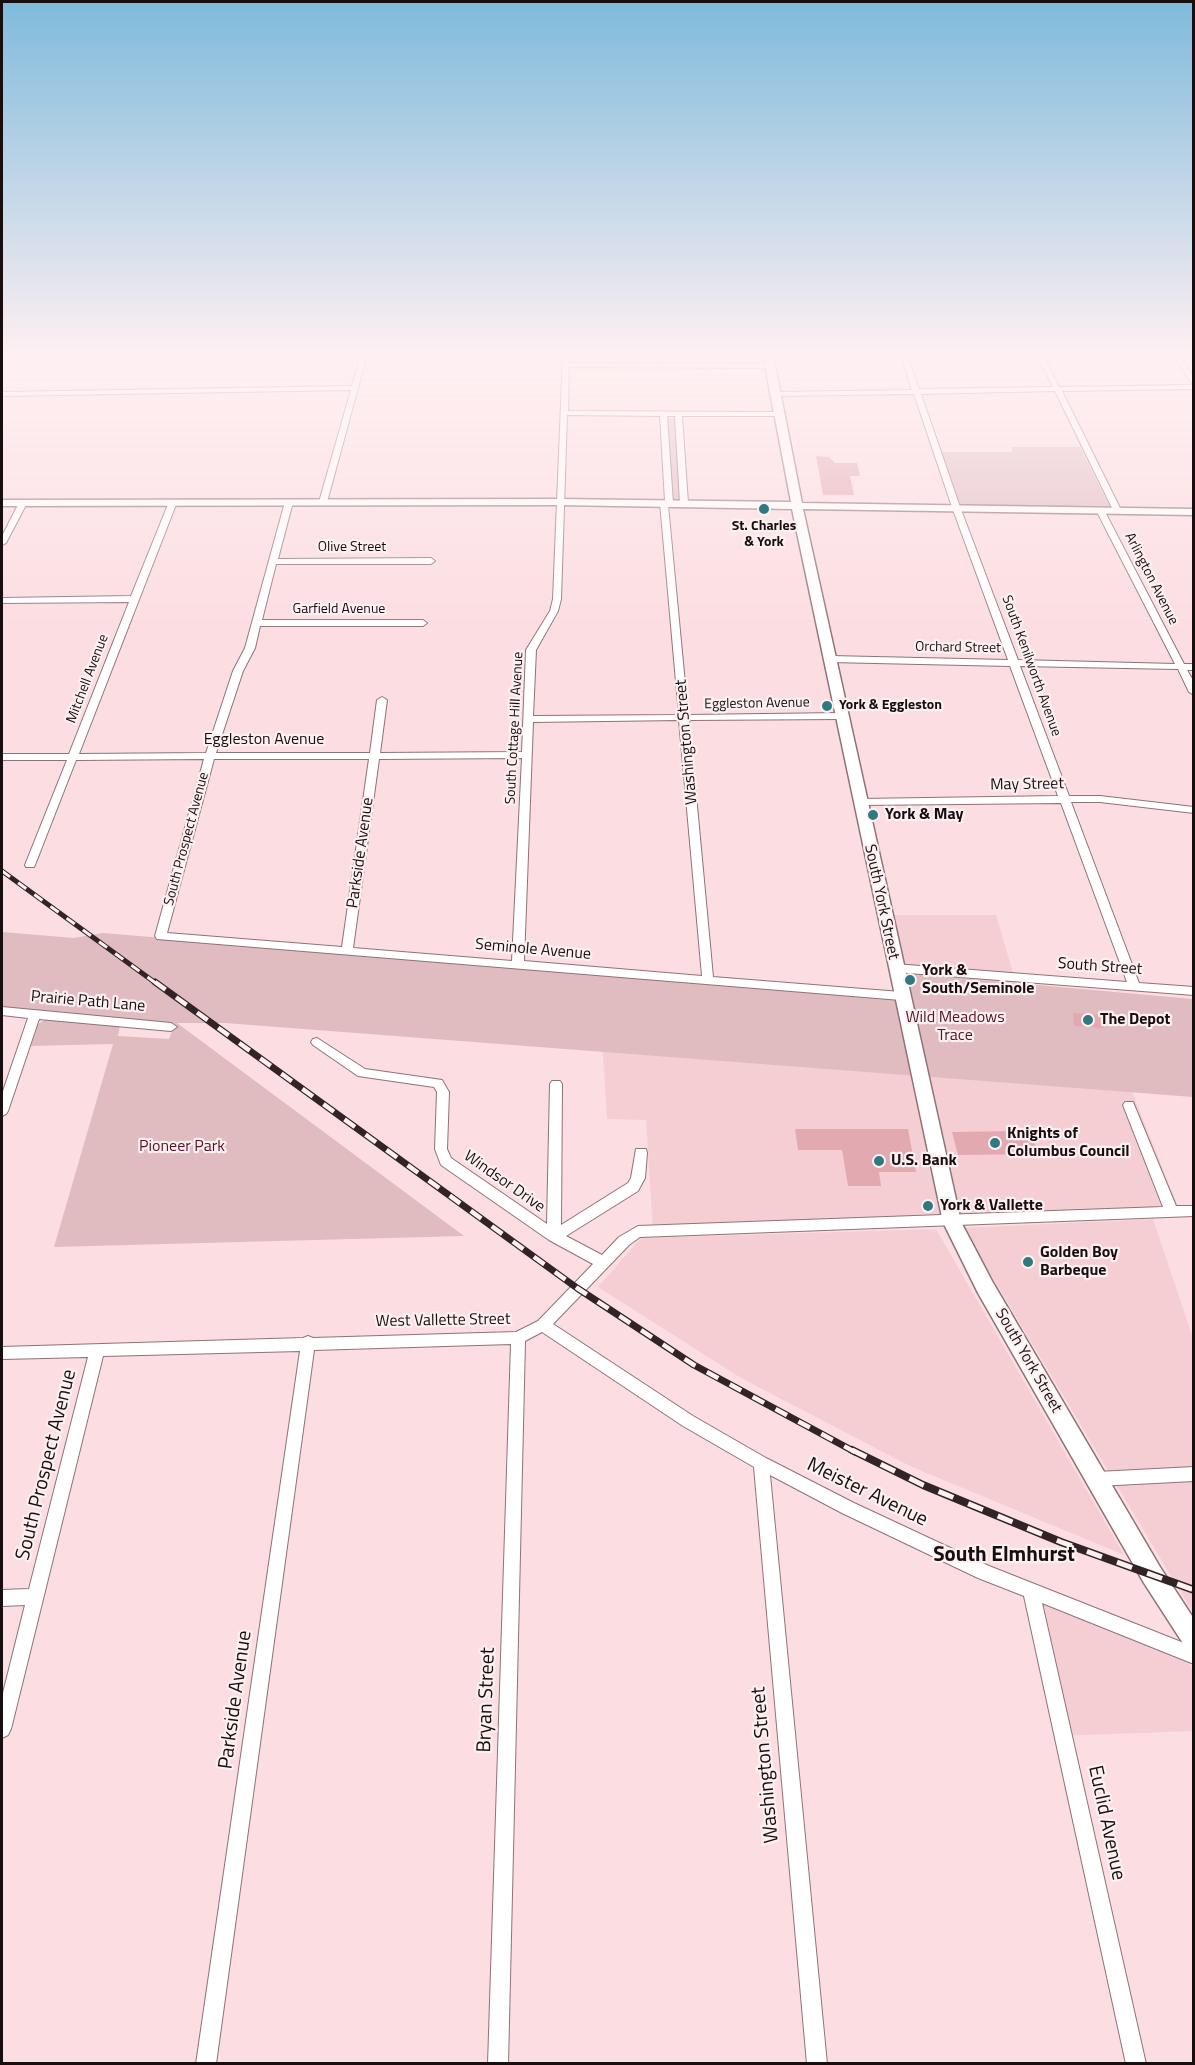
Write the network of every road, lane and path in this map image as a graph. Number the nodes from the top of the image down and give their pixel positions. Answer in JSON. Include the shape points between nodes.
{"nodes":[{"id":1,"x":337,"y":451,"type":"edge"},
{"id":2,"x":561,"y":451,"type":"edge"},
{"id":3,"x":665,"y":451,"type":"edge"},
{"id":4,"x":681,"y":451,"type":"edge"},
{"id":5,"x":786,"y":451,"type":"edge"},
{"id":6,"x":937,"y":451,"type":"edge"},
{"id":7,"x":1088,"y":451,"type":"edge"},
{"id":8,"x":173,"y":502,"type":"junction"},
{"id":9,"x":289,"y":502,"type":"junction"},
{"id":10,"x":323,"y":502,"type":"junction"},
{"id":11,"x":558,"y":502,"type":"junction"},
{"id":12,"x":2,"y":503,"type":"edge"},
{"id":13,"x":23,"y":503,"type":"junction"},
{"id":14,"x":667,"y":503,"type":"junction"},
{"id":15,"x":684,"y":503,"type":"junction"},
{"id":16,"x":797,"y":505,"type":"junction"},
{"id":17,"x":956,"y":507,"type":"junction"},
{"id":18,"x":1100,"y":510,"type":"junction"},
{"id":19,"x":1117,"y":510,"type":"junction"},
{"id":20,"x":1194,"y":512,"type":"edge"},
{"id":21,"x":2,"y":543,"type":"edge"},
{"id":22,"x":431,"y":561,"type":"dead end"},
{"id":23,"x":273,"y":562,"type":"junction"},
{"id":24,"x":135,"y":599,"type":"junction"},
{"id":25,"x":2,"y":600,"type":"edge"},
{"id":26,"x":256,"y":623,"type":"junction"},
{"id":27,"x":423,"y":623,"type":"dead end"},
{"id":28,"x":830,"y":659,"type":"junction"},
{"id":29,"x":1014,"y":663,"type":"junction"},
{"id":30,"x":1180,"y":667,"type":"junction"},
{"id":31,"x":1194,"y":667,"type":"edge"},
{"id":32,"x":1194,"y":692,"type":"edge"},
{"id":33,"x":382,"y":700,"type":"dead end"},
{"id":34,"x":842,"y":716,"type":"junction"},
{"id":35,"x":685,"y":718,"type":"junction"},
{"id":36,"x":527,"y":719,"type":"junction"},
{"id":37,"x":210,"y":755,"type":"junction"},
{"id":38,"x":375,"y":755,"type":"junction"},
{"id":39,"x":527,"y":755,"type":"junction"},
{"id":40,"x":74,"y":756,"type":"junction"},
{"id":41,"x":2,"y":757,"type":"edge"},
{"id":42,"x":1064,"y":799,"type":"junction"},
{"id":43,"x":860,"y":802,"type":"junction"},
{"id":44,"x":1194,"y":810,"type":"edge"},
{"id":45,"x":30,"y":866,"type":"dead end"},
{"id":46,"x":162,"y":936,"type":"joint"},
{"id":47,"x":347,"y":951,"type":"junction"},
{"id":48,"x":518,"y":965,"type":"junction"},
{"id":49,"x":896,"y":968,"type":"junction"},
{"id":50,"x":708,"y":980,"type":"junction"},
{"id":51,"x":1134,"y":986,"type":"junction"},
{"id":52,"x":1194,"y":991,"type":"edge"},
{"id":53,"x":901,"y":996,"type":"junction"},
{"id":54,"x":2,"y":1011,"type":"edge"},
{"id":55,"x":35,"y":1014,"type":"junction"},
{"id":56,"x":171,"y":1027,"type":"dead end"},
{"id":57,"x":317,"y":1042,"type":"dead end"},
{"id":58,"x":556,"y":1084,"type":"dead end"},
{"id":59,"x":1129,"y":1105,"type":"dead end"},
{"id":60,"x":2,"y":1111,"type":"edge"},
{"id":61,"x":641,"y":1153,"type":"dead end"},
{"id":62,"x":1194,"y":1211,"type":"edge"},
{"id":63,"x":1171,"y":1212,"type":"junction"},
{"id":64,"x":952,"y":1222,"type":"junction"},
{"id":65,"x":554,"y":1236,"type":"junction"},
{"id":66,"x":603,"y":1262,"type":"junction"},
{"id":67,"x":543,"y":1325,"type":"junction"},
{"id":68,"x":518,"y":1338,"type":"junction"},
{"id":69,"x":308,"y":1342,"type":"junction"},
{"id":70,"x":97,"y":1350,"type":"junction"},
{"id":71,"x":2,"y":1353,"type":"edge"},
{"id":72,"x":761,"y":1463,"type":"junction"},
{"id":73,"x":1194,"y":1474,"type":"edge"},
{"id":74,"x":1097,"y":1479,"type":"junction"},
{"id":75,"x":1032,"y":1592,"type":"junction"},
{"id":76,"x":35,"y":1597,"type":"junction"},
{"id":77,"x":2,"y":1598,"type":"edge"},
{"id":78,"x":1194,"y":1640,"type":"edge"},
{"id":79,"x":1194,"y":1656,"type":"edge"},
{"id":80,"x":2,"y":1729,"type":"edge"},
{"id":81,"x":206,"y":2064,"type":"edge"},
{"id":82,"x":498,"y":2064,"type":"edge"},
{"id":83,"x":817,"y":2064,"type":"edge"},
{"id":84,"x":1136,"y":2064,"type":"edge"}],
"edges":[{"from":1,"to":10,"type":"street"},
{"from":2,"to":11,"type":"street","name":"South Cottage Hill Avenue"},
{"from":3,"to":14,"type":"street","name":"Washington Street"},
{"from":4,"to":15,"type":"street"},
{"from":5,"to":16,"type":"main road","name":"South York Street"},
{"from":6,"to":17,"type":"street","name":"South Kenilworth Avenue"},
{"from":7,"to":19,"type":"street"},
{"from":8,"to":9,"type":"main road"},
{"from":8,"to":13,"type":"main road"},
{"from":8,"to":24,"type":"street","name":"Mitchell Avenue"},
{"from":9,"to":10,"type":"main road"},
{"from":9,"to":23,"type":"street","name":"South Prospect Avenue"},
{"from":10,"to":11,"type":"main road"},
{"from":11,"to":14,"type":"main road"},
{"from":11,"to":36,"type":"street","name":"South Cottage Hill Avenue","via":[[557,599],[554,612],[531,650]]},
{"from":12,"to":13,"type":"main road"},
{"from":13,"to":21,"type":"street"},
{"from":14,"to":15,"type":"main road"},
{"from":14,"to":35,"type":"street","name":"Washington Street"},
{"from":15,"to":16,"type":"main road"},
{"from":16,"to":17,"type":"main road"},
{"from":16,"to":28,"type":"main road","name":"South York Street"},
{"from":17,"to":18,"type":"main road"},
{"from":17,"to":29,"type":"street","name":"South Kenilworth Avenue"},
{"from":18,"to":19,"type":"main road"},
{"from":18,"to":30,"type":"street","name":"Arlington Avenue"},
{"from":19,"to":20,"type":"main road"},
{"from":22,"to":23,"type":"street","name":"Olive Street"},
{"from":23,"to":26,"type":"street","name":"South Prospect Avenue"},
{"from":24,"to":25,"type":"street"},
{"from":24,"to":40,"type":"street","name":"Mitchell Avenue"},
{"from":26,"to":27,"type":"street","name":"Garfield Avenue"},
{"from":26,"to":37,"type":"street","name":"South Prospect Avenue"},
{"from":28,"to":29,"type":"street","name":"Orchard Street"},
{"from":28,"to":34,"type":"main road","name":"South York Street"},
{"from":29,"to":30,"type":"street","name":"Orchard Street"},
{"from":29,"to":42,"type":"street","name":"South Kenilworth Avenue"},
{"from":30,"to":31,"type":"street","name":"Orchard Street"},
{"from":30,"to":32,"type":"street","name":"Arlington Avenue"},
{"from":33,"to":38,"type":"street","name":"Parkside Avenue"},
{"from":34,"to":35,"type":"street","name":"Eggleston Avenue"},
{"from":34,"to":43,"type":"main road","name":"South York Street"},
{"from":35,"to":36,"type":"street","name":"Eggleston Avenue"},
{"from":35,"to":50,"type":"street","name":"Washington Street"},
{"from":36,"to":39,"type":"street","name":"South Cottage Hill Avenue"},
{"from":37,"to":38,"type":"street","name":"Eggleston Avenue"},
{"from":37,"to":40,"type":"street","name":"Eggleston Avenue"},
{"from":37,"to":46,"type":"street","name":"South Prospect Avenue"},
{"from":38,"to":39,"type":"street","name":"Eggleston Avenue"},
{"from":38,"to":47,"type":"street","name":"Parkside Avenue"},
{"from":39,"to":48,"type":"street","name":"South Cottage Hill Avenue"},
{"from":40,"to":41,"type":"street","name":"Eggleston Avenue"},
{"from":40,"to":45,"type":"street","name":"Mitchell Avenue"},
{"from":42,"to":43,"type":"street","name":"May Street"},
{"from":42,"to":44,"type":"street","name":"May Street","via":[[1119,800]]},
{"from":42,"to":51,"type":"street","name":"South Kenilworth Avenue"},
{"from":43,"to":49,"type":"main road","name":"South York Street"},
{"from":46,"to":47,"type":"street","name":"Seminole Avenue"},
{"from":47,"to":48,"type":"street","name":"Seminole Avenue"},
{"from":48,"to":50,"type":"street","name":"Seminole Avenue"},
{"from":49,"to":51,"type":"street","name":"South Street"},
{"from":49,"to":53,"type":"main road","name":"South York Street"},
{"from":50,"to":53,"type":"street","name":"Seminole Avenue"},
{"from":51,"to":52,"type":"street","name":"South Street"},
{"from":53,"to":64,"type":"main road","name":"South York Street"},
{"from":54,"to":55,"type":"street","name":"Prairie Path Lane"},
{"from":55,"to":56,"type":"street","name":"Prairie Path Lane"},
{"from":55,"to":60,"type":"street"},
{"from":57,"to":65,"type":"street","name":"Windsor Drive","via":[[362,1073],[438,1083],[443,1092],[441,1149],[446,1161]]},
{"from":58,"to":65,"type":"street"},
{"from":59,"to":63,"type":"street"},
{"from":61,"to":65,"type":"street","via":[[633,1187]]},
{"from":62,"to":63,"type":"street","name":"West Vallette Street"},
{"from":63,"to":64,"type":"street","name":"West Vallette Street"},
{"from":64,"to":66,"type":"street","name":"West Vallette Street","via":[[651,1230],[631,1235]]},
{"from":64,"to":74,"type":"main road","name":"South York Street","via":[[985,1287]]},
{"from":65,"to":66,"type":"street","name":"Windsor Drive"},
{"from":66,"to":67,"type":"street","name":"West Vallette Street"},
{"from":67,"to":68,"type":"street","name":"West Vallette Street"},
{"from":67,"to":72,"type":"street","name":"Meister Avenue","via":[[636,1388]]},
{"from":68,"to":69,"type":"street","name":"West Vallette Street"},
{"from":68,"to":82,"type":"street","name":"Bryan Street"},
{"from":69,"to":70,"type":"street","name":"West Vallette Street"},
{"from":69,"to":81,"type":"street","name":"Parkside Avenue"},
{"from":70,"to":71,"type":"street","name":"West Vallette Street"},
{"from":70,"to":76,"type":"street","name":"South Prospect Avenue"},
{"from":72,"to":75,"type":"street","name":"Meister Avenue","via":[[910,1538]]},
{"from":72,"to":83,"type":"street","name":"Washington Street"},
{"from":73,"to":74,"type":"street"},
{"from":74,"to":78,"type":"main road","name":"South York Street"},
{"from":75,"to":79,"type":"street","name":"Meister Avenue"},
{"from":75,"to":84,"type":"street","name":"Euclid Avenue"},
{"from":76,"to":77,"type":"street"},
{"from":76,"to":80,"type":"street","name":"South Prospect Avenue"}]}
